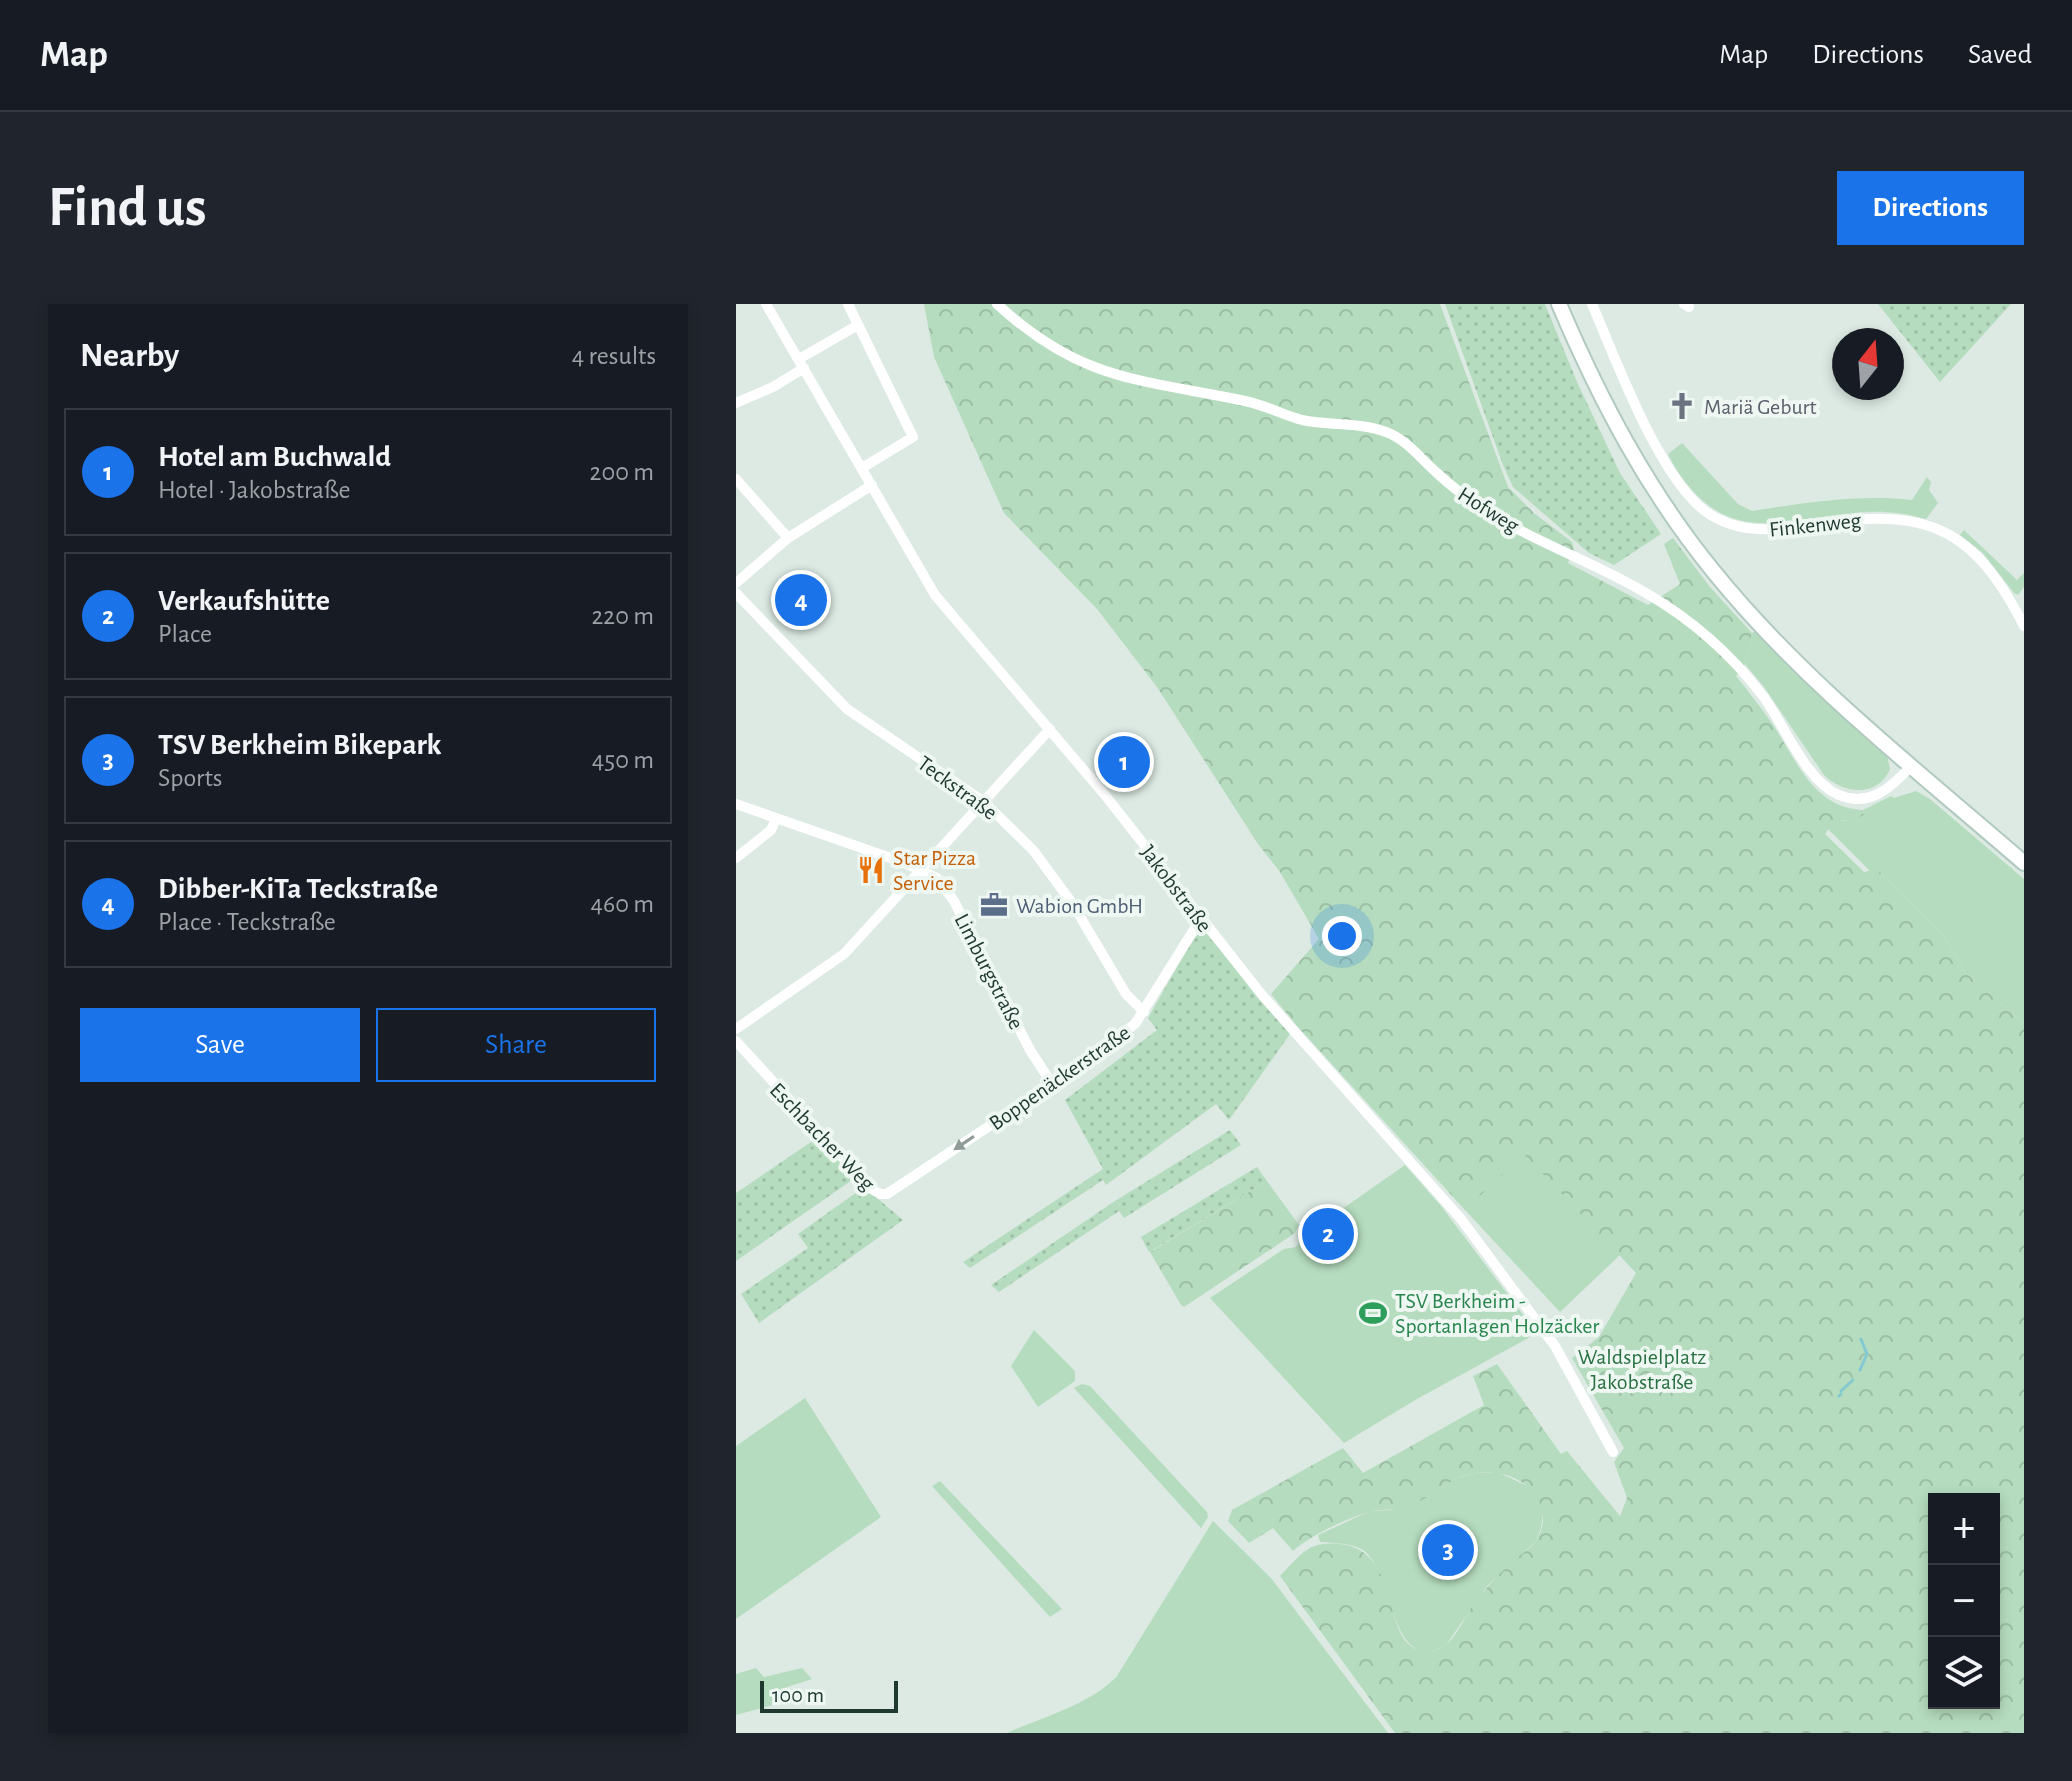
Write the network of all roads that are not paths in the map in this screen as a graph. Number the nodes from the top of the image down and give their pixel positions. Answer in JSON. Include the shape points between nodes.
{"nodes":[{"id":1,"x":766,"y":304,"type":"edge"},
{"id":2,"x":848,"y":304,"type":"edge"},
{"id":3,"x":997,"y":304,"type":"edge"},
{"id":4,"x":1559,"y":304,"type":"edge"},
{"id":5,"x":1592,"y":304,"type":"edge"},
{"id":6,"x":858,"y":325,"type":"junction"},
{"id":7,"x":801,"y":363,"type":"junction"},
{"id":8,"x":736,"y":403,"type":"edge"},
{"id":9,"x":862,"y":468,"type":"junction"},
{"id":10,"x":736,"y":479,"type":"edge"},
{"id":11,"x":872,"y":485,"type":"junction"},
{"id":12,"x":788,"y":538,"type":"junction"},
{"id":13,"x":736,"y":583,"type":"edge"},
{"id":14,"x":736,"y":593,"type":"edge"},
{"id":15,"x":2024,"y":626,"type":"edge"},
{"id":16,"x":1050,"y":729,"type":"junction"},
{"id":17,"x":1911,"y":766,"type":"junction"},
{"id":18,"x":984,"y":802,"type":"junction"},
{"id":19,"x":736,"y":804,"type":"edge"},
{"id":20,"x":776,"y":819,"type":"junction"},
{"id":21,"x":736,"y":858,"type":"edge"},
{"id":22,"x":2024,"y":863,"type":"edge"},
{"id":23,"x":922,"y":870,"type":"junction"},
{"id":24,"x":1200,"y":920,"type":"junction"},
{"id":25,"x":1144,"y":1012,"type":"junction"},
{"id":26,"x":736,"y":1029,"type":"edge"},
{"id":27,"x":736,"y":1041,"type":"edge"},
{"id":28,"x":1052,"y":1084,"type":"junction"},
{"id":29,"x":880,"y":1194,"type":"joint"},
{"id":30,"x":1613,"y":1452,"type":"dead end"}],
"edges":[{"from":1,"to":7,"type":"street","name":"Jakobstraße"},
{"from":2,"to":6,"type":"street"},
{"from":3,"to":17,"type":"street","name":"Hofweg","via":[[1049,345],[1097,370],[1251,402],[1301,420],[1392,434],[1485,510],[1635,587],[1699,629],[1763,696],[1814,775],[1834,793],[1855,799],[1877,795]]},
{"from":4,"to":17,"type":"main road","via":[[1616,428],[1686,536],[1786,652]]},
{"from":5,"to":15,"type":"street","name":"Finkenweg","via":[[1665,462],[1706,511],[1726,523],[1763,530],[1877,517],[1929,526],[1962,543],[1987,566]]},
{"from":6,"to":7,"type":"street"},
{"from":6,"to":9,"type":"street","via":[[913,437]]},
{"from":7,"to":8,"type":"street","via":[[773,387]]},
{"from":7,"to":9,"type":"street","name":"Jakobstraße"},
{"from":9,"to":11,"type":"street","name":"Jakobstraße"},
{"from":10,"to":12,"type":"street"},
{"from":11,"to":12,"type":"street"},
{"from":11,"to":16,"type":"street","name":"Jakobstraße","via":[[935,595]]},
{"from":12,"to":13,"type":"street"},
{"from":14,"to":18,"type":"street","name":"Teckstraße","via":[[847,709]]},
{"from":16,"to":18,"type":"street"},
{"from":16,"to":24,"type":"street","name":"Jakobstraße"},
{"from":17,"to":22,"type":"main road"},
{"from":18,"to":23,"type":"street"},
{"from":18,"to":25,"type":"street","name":"Teckstraße","via":[[1046,865],[1126,994]]},
{"from":19,"to":20,"type":"street","name":"Limburgstraße"},
{"from":20,"to":21,"type":"street","via":[[771,830]]},
{"from":20,"to":23,"type":"street","name":"Limburgstraße"},
{"from":23,"to":26,"type":"street","via":[[844,954]]},
{"from":23,"to":28,"type":"street","name":"Limburgstraße","via":[[937,878],[954,901]]},
{"from":24,"to":25,"type":"street","name":"Boppenäckerstraße"},
{"from":24,"to":30,"type":"street","name":"Jakobstraße","via":[[1469,1229],[1555,1346]]},
{"from":25,"to":28,"type":"street","name":"Boppenäckerstraße","via":[[1128,1030]]},
{"from":27,"to":29,"type":"street","name":"Eschbacher Weg"},
{"from":28,"to":29,"type":"street","name":"Boppenäckerstraße","one_way":true,"via":[[895,1190]]}]}
